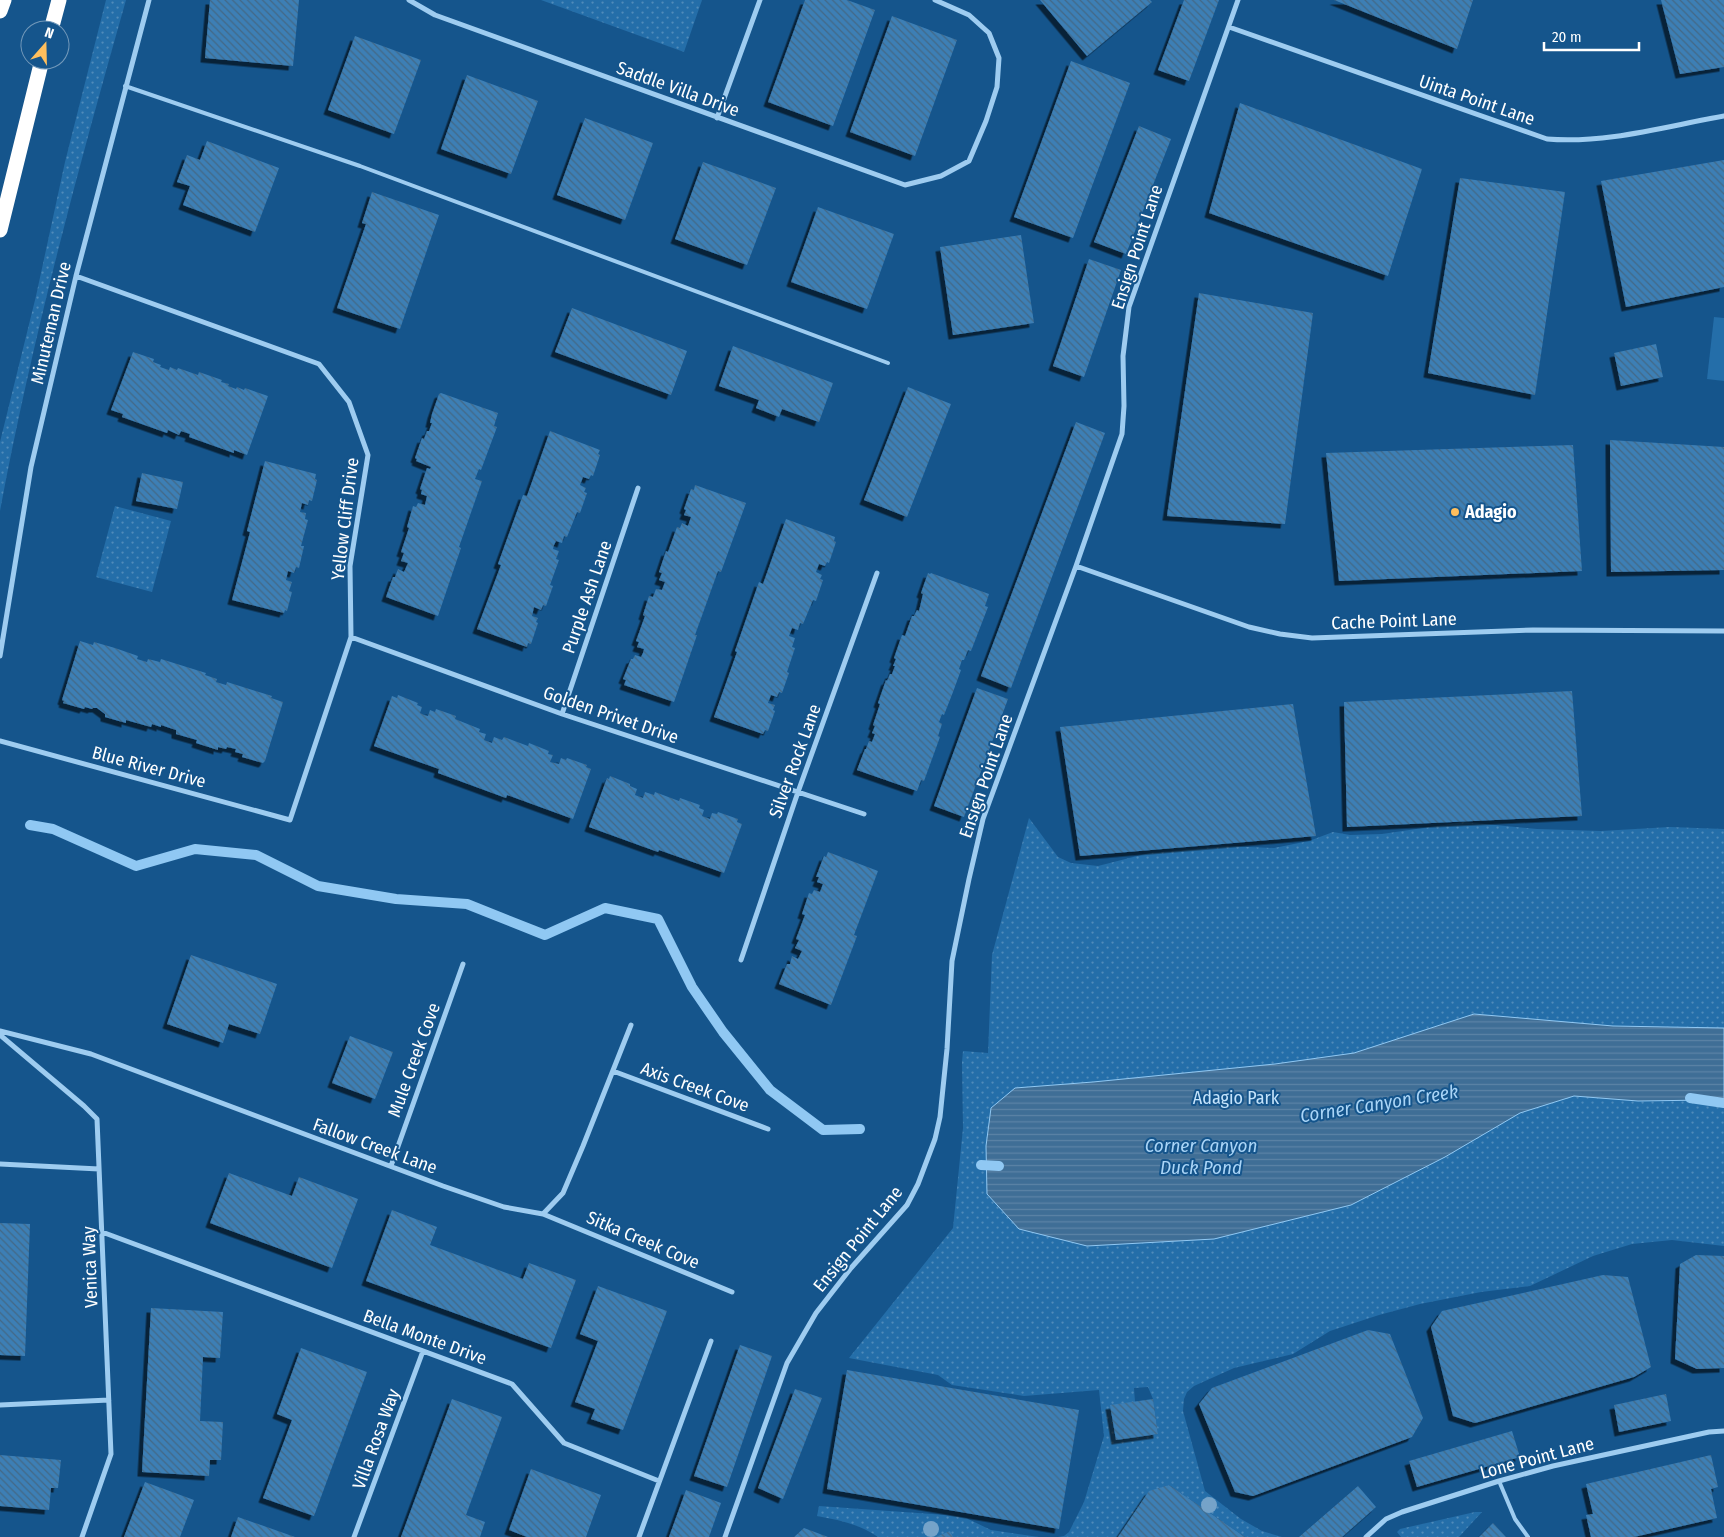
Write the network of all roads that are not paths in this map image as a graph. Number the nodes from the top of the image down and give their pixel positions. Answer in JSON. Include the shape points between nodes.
{"nodes":[{"id":1,"x":4,"y":0,"type":"edge"},
{"id":2,"x":59,"y":0,"type":"edge"},
{"id":3,"x":149,"y":0,"type":"edge"},
{"id":4,"x":409,"y":0,"type":"edge"},
{"id":5,"x":760,"y":0,"type":"edge"},
{"id":6,"x":936,"y":0,"type":"edge"},
{"id":7,"x":1238,"y":0,"type":"edge"},
{"id":8,"x":0,"y":11,"type":"edge"},
{"id":9,"x":54,"y":20,"type":"edge"},
{"id":10,"x":1229,"y":27,"type":"junction"},
{"id":11,"x":40,"y":70,"type":"edge"},
{"id":12,"x":125,"y":86,"type":"junction"},
{"id":13,"x":1724,"y":116,"type":"edge"},
{"id":14,"x":717,"y":118,"type":"junction"},
{"id":15,"x":0,"y":230,"type":"edge"},
{"id":16,"x":76,"y":276,"type":"junction"},
{"id":17,"x":888,"y":363,"type":"dead end"},
{"id":18,"x":638,"y":488,"type":"dead end"},
{"id":19,"x":1076,"y":566,"type":"junction"},
{"id":20,"x":877,"y":573,"type":"dead end"},
{"id":21,"x":1724,"y":631,"type":"edge"},
{"id":22,"x":351,"y":637,"type":"junction"},
{"id":23,"x":0,"y":656,"type":"edge"},
{"id":24,"x":562,"y":714,"type":"junction"},
{"id":25,"x":0,"y":741,"type":"edge"},
{"id":26,"x":798,"y":792,"type":"junction"},
{"id":27,"x":864,"y":814,"type":"dead end"},
{"id":28,"x":290,"y":820,"type":"joint"},
{"id":29,"x":740,"y":960,"type":"dead end"},
{"id":30,"x":463,"y":964,"type":"dead end"},
{"id":31,"x":631,"y":1025,"type":"dead end"},
{"id":32,"x":0,"y":1031,"type":"edge"},
{"id":33,"x":0,"y":1035,"type":"edge"},
{"id":34,"x":613,"y":1071,"type":"junction"},
{"id":35,"x":768,"y":1128,"type":"dead end"},
{"id":36,"x":0,"y":1164,"type":"edge"},
{"id":37,"x":391,"y":1166,"type":"junction"},
{"id":38,"x":99,"y":1169,"type":"junction"},
{"id":39,"x":544,"y":1214,"type":"junction"},
{"id":40,"x":102,"y":1232,"type":"junction"},
{"id":41,"x":732,"y":1292,"type":"dead end"},
{"id":42,"x":712,"y":1341,"type":"dead end"},
{"id":43,"x":423,"y":1351,"type":"junction"},
{"id":44,"x":109,"y":1400,"type":"junction"},
{"id":45,"x":0,"y":1405,"type":"edge"},
{"id":46,"x":1724,"y":1432,"type":"edge"},
{"id":47,"x":660,"y":1481,"type":"junction"},
{"id":48,"x":1499,"y":1481,"type":"junction"},
{"id":49,"x":82,"y":1537,"type":"edge"},
{"id":50,"x":354,"y":1537,"type":"edge"},
{"id":51,"x":639,"y":1537,"type":"edge"},
{"id":52,"x":724,"y":1537,"type":"edge"},
{"id":53,"x":1366,"y":1537,"type":"edge"},
{"id":54,"x":1528,"y":1537,"type":"edge"}],
"edges":[{"from":1,"to":8,"type":"highway"},
{"from":2,"to":9,"type":"highway"},
{"from":3,"to":12,"type":"street","name":"Minuteman Drive"},
{"from":4,"to":14,"type":"street","name":"Saddle Villa Drive","via":[[435,15]]},
{"from":5,"to":14,"type":"street"},
{"from":6,"to":14,"type":"street","name":"Saddle Villa Drive","via":[[969,15],[989,33],[1000,58],[997,87],[969,161],[941,176],[904,185]]},
{"from":7,"to":10,"type":"street","name":"Ensign Point Lane"},
{"from":10,"to":13,"type":"street","name":"Uinta Point Lane","via":[[1547,139],[1602,138]]},
{"from":10,"to":19,"type":"street","name":"Ensign Point Lane","via":[[1129,307],[1123,356],[1122,434]]},
{"from":11,"to":15,"type":"highway"},
{"from":12,"to":16,"type":"street","name":"Minuteman Drive"},
{"from":12,"to":17,"type":"lane","via":[[360,166]]},
{"from":16,"to":22,"type":"street","name":"Yellow Cliff Drive","via":[[319,364],[349,402],[368,455],[350,566]]},
{"from":16,"to":23,"type":"street","name":"Minuteman Drive","via":[[31,467]]},
{"from":18,"to":24,"type":"street","name":"Purple Ash Lane"},
{"from":19,"to":21,"type":"street","name":"Cache Point Lane","via":[[1249,627],[1312,638],[1533,630]]},
{"from":19,"to":52,"type":"street","name":"Ensign Point Lane","via":[[983,819],[952,961],[940,1117],[927,1162],[907,1205],[850,1268],[816,1313],[787,1363]]},
{"from":20,"to":26,"type":"street","name":"Silver Rock Lane"},
{"from":22,"to":24,"type":"street","name":"Golden Privet Drive"},
{"from":22,"to":28,"type":"street","name":"Yellow Cliff Drive"},
{"from":24,"to":26,"type":"street","name":"Golden Privet Drive"},
{"from":25,"to":28,"type":"street","name":"Blue River Drive"},
{"from":26,"to":27,"type":"street","name":"Golden Privet Drive"},
{"from":26,"to":29,"type":"street","name":"Silver Rock Lane"},
{"from":30,"to":37,"type":"street","name":"Mule Creek Cove"},
{"from":31,"to":34,"type":"street"},
{"from":32,"to":37,"type":"street","name":"Fallow Creek Lane","via":[[91,1054]]},
{"from":33,"to":38,"type":"street","name":"Venica Way","via":[[97,1119]]},
{"from":34,"to":35,"type":"street","name":"Axis Creek Cove"},
{"from":34,"to":39,"type":"street","via":[[563,1193]]},
{"from":36,"to":38,"type":"street"},
{"from":37,"to":39,"type":"street","name":"Fallow Creek Lane","via":[[504,1206]]},
{"from":38,"to":40,"type":"street","name":"Venica Way"},
{"from":39,"to":41,"type":"street","name":"Sitka Creek Cove"},
{"from":40,"to":43,"type":"street","name":"Bella Monte Drive"},
{"from":40,"to":44,"type":"street","name":"Venica Way"},
{"from":42,"to":47,"type":"street"},
{"from":43,"to":47,"type":"street","name":"Bella Monte Drive","via":[[512,1384],[564,1443]]},
{"from":43,"to":50,"type":"street","name":"Villa Rosa Way"},
{"from":44,"to":45,"type":"street"},
{"from":44,"to":49,"type":"street","name":"Venica Way","via":[[111,1454]]},
{"from":46,"to":48,"type":"street","name":"Lone Point Lane","via":[[1660,1442]]},
{"from":47,"to":51,"type":"street"},
{"from":48,"to":53,"type":"street","name":"Lone Point Lane","via":[[1402,1512],[1386,1519]]},
{"from":48,"to":54,"type":"lane","via":[[1515,1519]]}]}
